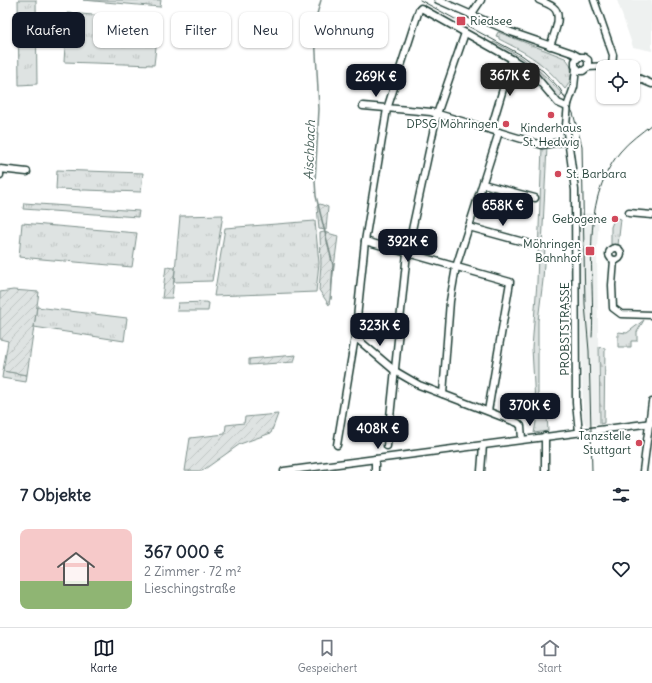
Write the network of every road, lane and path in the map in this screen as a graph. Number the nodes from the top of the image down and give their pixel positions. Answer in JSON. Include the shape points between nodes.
{"nodes":[{"id":1,"x":438,"y":0,"type":"edge"},
{"id":2,"x":481,"y":0,"type":"edge"},
{"id":3,"x":539,"y":0,"type":"edge"},
{"id":4,"x":594,"y":0,"type":"edge"},
{"id":5,"x":471,"y":15,"type":"junction"},
{"id":6,"x":465,"y":33,"type":"junction"},
{"id":7,"x":550,"y":46,"type":"junction"},
{"id":8,"x":512,"y":59,"type":"junction"},
{"id":9,"x":577,"y":59,"type":"junction"},
{"id":10,"x":612,"y":60,"type":"edge"},
{"id":11,"x":589,"y":64,"type":"junction"},
{"id":12,"x":596,"y":64,"type":"edge"},
{"id":13,"x":579,"y":70,"type":"junction"},
{"id":14,"x":640,"y":79,"type":"edge"},
{"id":15,"x":652,"y":84,"type":"edge"},
{"id":16,"x":364,"y":106,"type":"dead end"},
{"id":17,"x":567,"y":106,"type":"junction"},
{"id":18,"x":387,"y":109,"type":"junction"},
{"id":19,"x":437,"y":114,"type":"junction"},
{"id":20,"x":491,"y":129,"type":"junction"},
{"id":21,"x":499,"y":132,"type":"junction"},
{"id":22,"x":568,"y":141,"type":"junction"},
{"id":23,"x":0,"y":164,"type":"edge"},
{"id":24,"x":0,"y":169,"type":"edge"},
{"id":25,"x":27,"y":172,"type":"dead end"},
{"id":26,"x":0,"y":175,"type":"edge"},
{"id":27,"x":483,"y":184,"type":"junction"},
{"id":28,"x":535,"y":198,"type":"dead end"},
{"id":29,"x":629,"y":213,"type":"dead end"},
{"id":30,"x":652,"y":215,"type":"edge"},
{"id":31,"x":469,"y":227,"type":"junction"},
{"id":32,"x":365,"y":241,"type":"junction"},
{"id":33,"x":531,"y":244,"type":"dead end"},
{"id":34,"x":407,"y":253,"type":"junction"},
{"id":35,"x":614,"y":260,"type":"dead end"},
{"id":36,"x":456,"y":267,"type":"junction"},
{"id":37,"x":652,"y":315,"type":"edge"},
{"id":38,"x":355,"y":337,"type":"junction"},
{"id":39,"x":395,"y":371,"type":"junction"},
{"id":40,"x":443,"y":394,"type":"junction"},
{"id":41,"x":652,"y":402,"type":"edge"},
{"id":42,"x":488,"y":411,"type":"junction"},
{"id":43,"x":651,"y":423,"type":"edge"},
{"id":44,"x":580,"y":432,"type":"junction"},
{"id":45,"x":545,"y":436,"type":"junction"},
{"id":46,"x":522,"y":439,"type":"junction"},
{"id":47,"x":336,"y":445,"type":"dead end"},
{"id":48,"x":483,"y":445,"type":"junction"},
{"id":49,"x":387,"y":446,"type":"dead end"},
{"id":50,"x":376,"y":459,"type":"junction"},
{"id":51,"x":284,"y":471,"type":"edge"},
{"id":52,"x":375,"y":471,"type":"edge"},
{"id":53,"x":481,"y":471,"type":"edge"},
{"id":54,"x":545,"y":471,"type":"edge"},
{"id":55,"x":643,"y":471,"type":"edge"}],
"edges":[{"from":1,"to":5,"type":"street"},
{"from":2,"to":5,"type":"street"},
{"from":3,"to":7,"type":"street","via":[[554,8],[558,14]]},
{"from":4,"to":10,"type":"street","via":[[613,55]]},
{"from":5,"to":7,"type":"street"},
{"from":6,"to":8,"type":"street"},
{"from":6,"to":18,"type":"street","via":[[421,8]]},
{"from":6,"to":19,"type":"street"},
{"from":7,"to":9,"type":"street"},
{"from":8,"to":17,"type":"street","via":[[531,71],[558,103]]},
{"from":8,"to":20,"type":"street"},
{"from":9,"to":11,"type":"street","via":[[584,57]]},
{"from":9,"to":13,"type":"street","name":"PROBSTSTRASSE"},
{"from":11,"to":12,"type":"street"},
{"from":11,"to":13,"type":"street"},
{"from":13,"to":17,"type":"street","name":"PROBSTSTRASSE","bridge":true},
{"from":14,"to":15,"type":"street"},
{"from":16,"to":18,"type":"street"},
{"from":17,"to":22,"type":"street","name":"PROBSTSTRASSE"},
{"from":18,"to":19,"type":"street"},
{"from":18,"to":32,"type":"street"},
{"from":19,"to":20,"type":"street"},
{"from":19,"to":34,"type":"street"},
{"from":20,"to":21,"type":"street"},
{"from":21,"to":22,"type":"street","via":[[542,145]]},
{"from":21,"to":27,"type":"street"},
{"from":22,"to":44,"type":"street","name":"PROBSTSTRASSE","via":[[575,190],[576,403]]},
{"from":23,"to":24,"type":"street"},
{"from":24,"to":25,"type":"street"},
{"from":24,"to":26,"type":"street"},
{"from":27,"to":28,"type":"street"},
{"from":27,"to":31,"type":"street"},
{"from":29,"to":30,"type":"street"},
{"from":31,"to":33,"type":"street"},
{"from":31,"to":36,"type":"street"},
{"from":32,"to":34,"type":"street"},
{"from":32,"to":38,"type":"street"},
{"from":34,"to":36,"type":"street"},
{"from":34,"to":39,"type":"street"},
{"from":35,"to":37,"type":"street","via":[[612,305],[615,311],[621,314]]},
{"from":36,"to":40,"type":"street","via":[[450,301]]},
{"from":36,"to":42,"type":"street","via":[[510,282]]},
{"from":38,"to":39,"type":"street"},
{"from":38,"to":47,"type":"street"},
{"from":39,"to":40,"type":"street","via":[[419,385]]},
{"from":39,"to":49,"type":"street"},
{"from":40,"to":42,"type":"street"},
{"from":41,"to":43,"type":"street"},
{"from":42,"to":46,"type":"street","via":[[518,423],[521,426]]},
{"from":43,"to":44,"type":"street"},
{"from":43,"to":55,"type":"street"},
{"from":44,"to":45,"type":"street"},
{"from":45,"to":46,"type":"street"},
{"from":45,"to":54,"type":"street"},
{"from":46,"to":48,"type":"street"},
{"from":48,"to":50,"type":"street"},
{"from":48,"to":53,"type":"street"},
{"from":50,"to":51,"type":"street"},
{"from":50,"to":52,"type":"street"}]}
